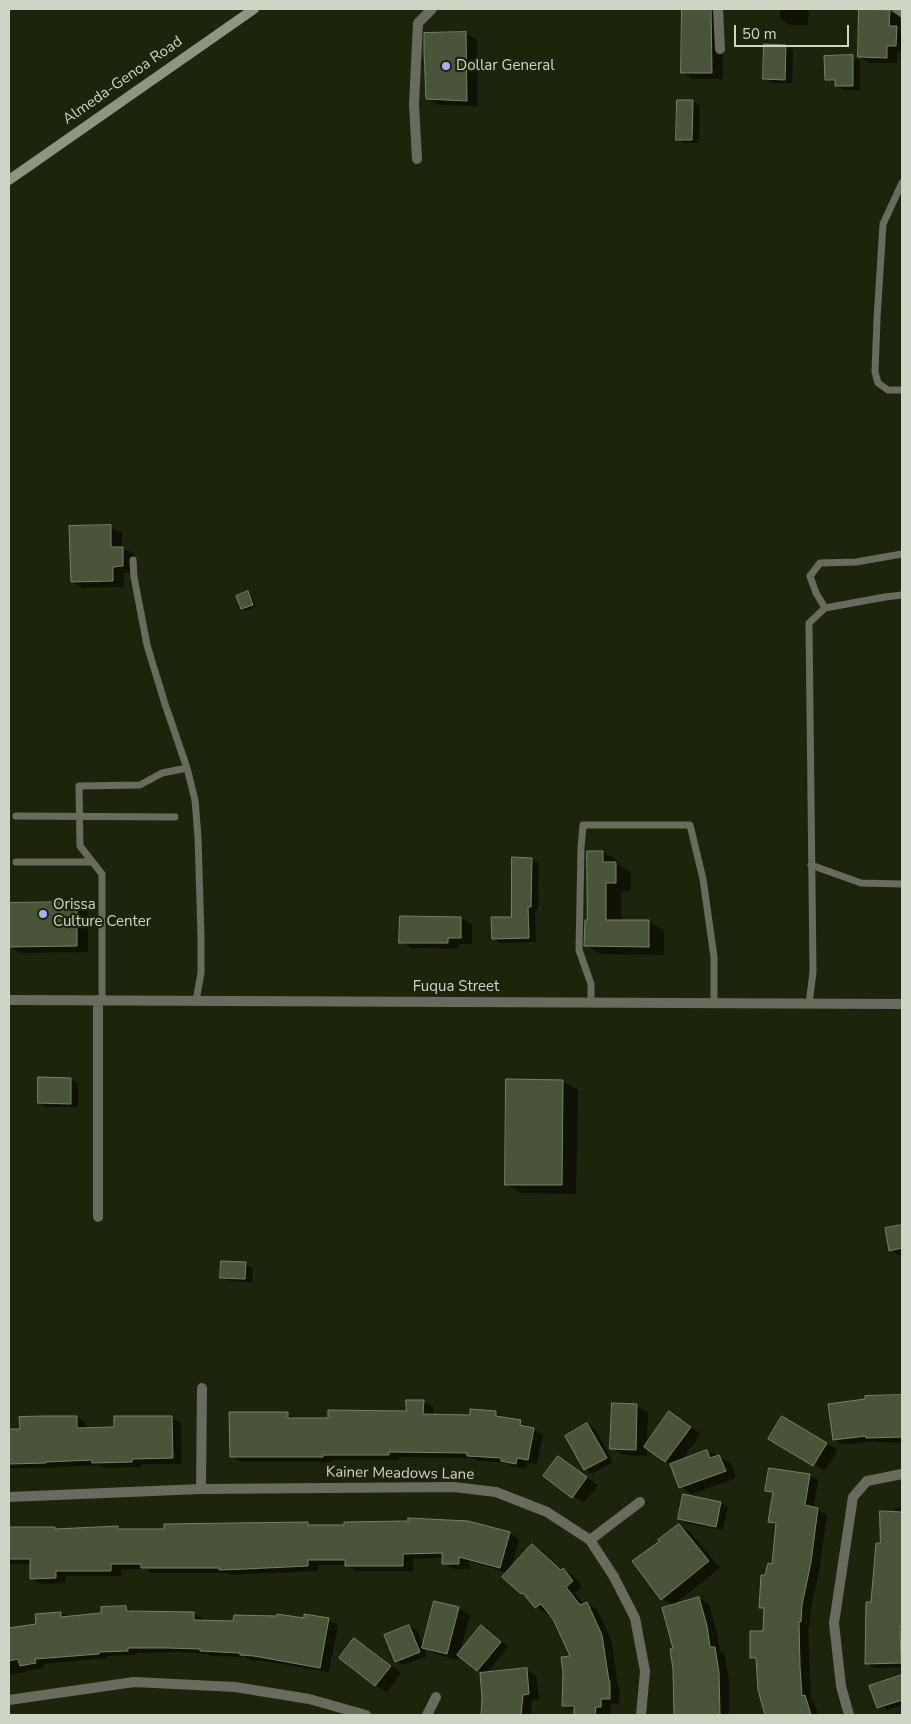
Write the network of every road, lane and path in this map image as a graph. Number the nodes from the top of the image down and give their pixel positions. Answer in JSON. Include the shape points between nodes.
{"nodes":[{"id":1,"x":254,"y":9,"type":"edge"},
{"id":2,"x":432,"y":9,"type":"edge"},
{"id":3,"x":718,"y":9,"type":"edge"},
{"id":4,"x":895,"y":9,"type":"edge"},
{"id":5,"x":902,"y":14,"type":"edge"},
{"id":6,"x":720,"y":49,"type":"dead end"},
{"id":7,"x":417,"y":159,"type":"dead end"},
{"id":8,"x":9,"y":180,"type":"edge"},
{"id":9,"x":902,"y":183,"type":"edge"},
{"id":10,"x":902,"y":390,"type":"edge"},
{"id":11,"x":902,"y":554,"type":"edge"},
{"id":12,"x":134,"y":560,"type":"dead end"},
{"id":13,"x":902,"y":595,"type":"edge"},
{"id":14,"x":825,"y":608,"type":"junction"},
{"id":15,"x":187,"y":768,"type":"junction"},
{"id":16,"x":16,"y":816,"type":"dead end"},
{"id":17,"x":79,"y":816,"type":"junction"},
{"id":18,"x":175,"y":817,"type":"dead end"},
{"id":19,"x":16,"y":862,"type":"dead end"},
{"id":20,"x":92,"y":862,"type":"junction"},
{"id":21,"x":811,"y":865,"type":"junction"},
{"id":22,"x":902,"y":884,"type":"edge"},
{"id":23,"x":9,"y":1000,"type":"edge"},
{"id":24,"x":100,"y":1000,"type":"junction"},
{"id":25,"x":196,"y":1001,"type":"junction"},
{"id":26,"x":590,"y":1003,"type":"junction"},
{"id":27,"x":714,"y":1003,"type":"junction"},
{"id":28,"x":810,"y":1004,"type":"junction"},
{"id":29,"x":902,"y":1004,"type":"edge"},
{"id":30,"x":98,"y":1217,"type":"dead end"},
{"id":31,"x":202,"y":1388,"type":"dead end"},
{"id":32,"x":902,"y":1474,"type":"edge"},
{"id":33,"x":202,"y":1489,"type":"junction"},
{"id":34,"x":9,"y":1497,"type":"edge"},
{"id":35,"x":640,"y":1502,"type":"dead end"},
{"id":36,"x":590,"y":1540,"type":"junction"},
{"id":37,"x":436,"y":1696,"type":"dead end"},
{"id":38,"x":9,"y":1700,"type":"edge"},
{"id":39,"x":366,"y":1715,"type":"edge"},
{"id":40,"x":428,"y":1715,"type":"edge"},
{"id":41,"x":641,"y":1715,"type":"edge"},
{"id":42,"x":849,"y":1715,"type":"edge"}],
"edges":[{"from":1,"to":8,"type":"main road","name":"Almeda-Genoa Road"},
{"from":2,"to":7,"type":"street","via":[[418,23],[414,104]]},
{"from":3,"to":6,"type":"street"},
{"from":4,"to":5,"type":"lane"},
{"from":9,"to":10,"type":"lane","via":[[883,224],[876,372],[878,383],[888,390]]},
{"from":11,"to":14,"type":"lane","via":[[856,562],[820,563],[810,576]]},
{"from":12,"to":15,"type":"lane","via":[[134,577],[147,644]]},
{"from":13,"to":14,"type":"lane"},
{"from":14,"to":21,"type":"lane","via":[[809,623]]},
{"from":15,"to":17,"type":"lane","via":[[162,773],[140,785],[79,786]]},
{"from":15,"to":25,"type":"lane","via":[[196,800],[198,837],[201,973]]},
{"from":16,"to":17,"type":"lane"},
{"from":17,"to":18,"type":"lane"},
{"from":17,"to":20,"type":"lane","via":[[80,846]]},
{"from":19,"to":20,"type":"lane"},
{"from":20,"to":24,"type":"lane","via":[[102,874]]},
{"from":21,"to":22,"type":"lane","via":[[861,883]]},
{"from":21,"to":28,"type":"lane","via":[[813,972]]},
{"from":23,"to":24,"type":"street","name":"Fuqua Street"},
{"from":24,"to":25,"type":"street","name":"Fuqua Street"},
{"from":24,"to":30,"type":"street"},
{"from":25,"to":26,"type":"street","name":"Fuqua Street"},
{"from":26,"to":27,"type":"street","name":"Fuqua Street"},
{"from":26,"to":27,"type":"lane","via":[[591,984],[579,950],[583,825],[690,825],[703,879],[714,957]]},
{"from":27,"to":28,"type":"street","name":"Fuqua Street"},
{"from":28,"to":29,"type":"street","name":"Fuqua Street"},
{"from":31,"to":33,"type":"street"},
{"from":32,"to":42,"type":"street","via":[[867,1482],[853,1496],[834,1623],[841,1686]]},
{"from":33,"to":34,"type":"street","name":"Kainer Meadows Lane"},
{"from":33,"to":36,"type":"street","name":"Kainer Meadows Lane","via":[[454,1487],[496,1492],[547,1512]]},
{"from":35,"to":36,"type":"street"},
{"from":36,"to":41,"type":"street","name":"Kainer Meadows Lane","via":[[635,1618],[645,1671]]},
{"from":37,"to":40,"type":"street"},
{"from":38,"to":39,"type":"street","via":[[134,1682],[235,1687],[309,1699]]}]}
